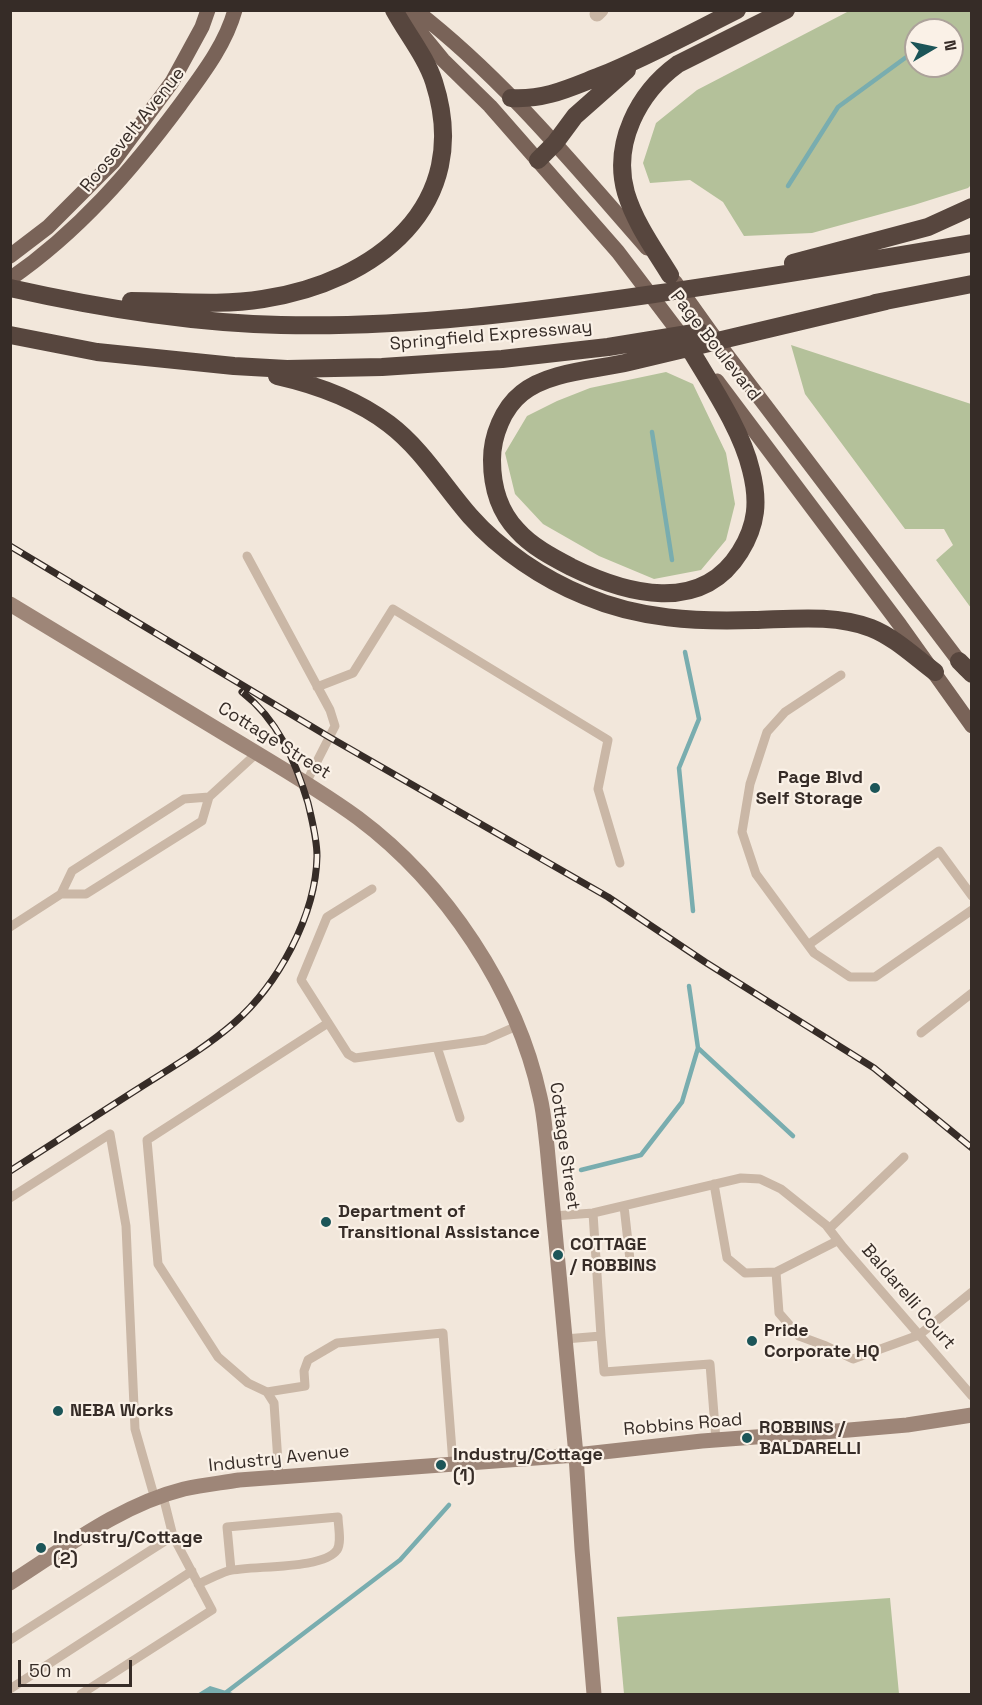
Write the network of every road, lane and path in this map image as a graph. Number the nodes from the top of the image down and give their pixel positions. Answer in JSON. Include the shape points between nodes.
{"nodes":[{"id":1,"x":208,"y":10,"type":"edge"},
{"id":2,"x":394,"y":10,"type":"edge"},
{"id":3,"x":402,"y":10,"type":"edge"},
{"id":4,"x":415,"y":10,"type":"edge"},
{"id":5,"x":737,"y":10,"type":"edge"},
{"id":6,"x":786,"y":10,"type":"edge"},
{"id":7,"x":235,"y":15,"type":"edge"},
{"id":8,"x":640,"y":60,"type":"junction"},
{"id":9,"x":511,"y":98,"type":"junction"},
{"id":10,"x":555,"y":143,"type":"junction"},
{"id":11,"x":538,"y":160,"type":"junction"},
{"id":12,"x":972,"y":207,"type":"edge"},
{"id":13,"x":972,"y":243,"type":"edge"},
{"id":14,"x":10,"y":256,"type":"edge"},
{"id":15,"x":670,"y":275,"type":"junction"},
{"id":16,"x":10,"y":279,"type":"edge"},
{"id":17,"x":717,"y":285,"type":"junction"},
{"id":18,"x":972,"y":285,"type":"edge"},
{"id":19,"x":10,"y":288,"type":"edge"},
{"id":20,"x":65,"y":300,"type":"junction"},
{"id":21,"x":10,"y":335,"type":"edge"},
{"id":22,"x":687,"y":344,"type":"junction"},
{"id":23,"x":652,"y":348,"type":"junction"},
{"id":24,"x":234,"y":366,"type":"junction"},
{"id":25,"x":247,"y":556,"type":"dead end"},
{"id":26,"x":10,"y":604,"type":"edge"},
{"id":27,"x":966,"y":668,"type":"edge"},
{"id":28,"x":935,"y":672,"type":"junction"},
{"id":29,"x":841,"y":675,"type":"dead end"},
{"id":30,"x":972,"y":679,"type":"edge"},
{"id":31,"x":317,"y":687,"type":"junction"},
{"id":32,"x":972,"y":726,"type":"edge"},
{"id":33,"x":257,"y":753,"type":"junction"},
{"id":34,"x":306,"y":783,"type":"junction"},
{"id":35,"x":209,"y":797,"type":"junction"},
{"id":36,"x":620,"y":863,"type":"dead end"},
{"id":37,"x":372,"y":889,"type":"dead end"},
{"id":38,"x":61,"y":894,"type":"junction"},
{"id":39,"x":972,"y":896,"type":"edge"},
{"id":40,"x":972,"y":910,"type":"edge"},
{"id":41,"x":10,"y":927,"type":"edge"},
{"id":42,"x":808,"y":945,"type":"junction"},
{"id":43,"x":972,"y":993,"type":"edge"},
{"id":44,"x":328,"y":1023,"type":"junction"},
{"id":45,"x":517,"y":1026,"type":"junction"},
{"id":46,"x":921,"y":1033,"type":"dead end"},
{"id":47,"x":437,"y":1047,"type":"junction"},
{"id":48,"x":460,"y":1118,"type":"dead end"},
{"id":49,"x":904,"y":1157,"type":"dead end"},
{"id":50,"x":714,"y":1184,"type":"junction"},
{"id":51,"x":10,"y":1198,"type":"edge"},
{"id":52,"x":624,"y":1206,"type":"junction"},
{"id":53,"x":593,"y":1213,"type":"junction"},
{"id":54,"x":554,"y":1216,"type":"junction"},
{"id":55,"x":829,"y":1229,"type":"junction"},
{"id":56,"x":840,"y":1244,"type":"junction"},
{"id":57,"x":630,"y":1260,"type":"dead end"},
{"id":58,"x":776,"y":1272,"type":"junction"},
{"id":59,"x":970,"y":1297,"type":"edge"},
{"id":60,"x":919,"y":1335,"type":"junction"},
{"id":61,"x":601,"y":1336,"type":"junction"},
{"id":62,"x":565,"y":1339,"type":"junction"},
{"id":63,"x":267,"y":1392,"type":"junction"},
{"id":64,"x":972,"y":1396,"type":"edge"},
{"id":65,"x":972,"y":1415,"type":"edge"},
{"id":66,"x":716,"y":1440,"type":"junction"},
{"id":67,"x":576,"y":1455,"type":"junction"},
{"id":68,"x":453,"y":1464,"type":"junction"},
{"id":69,"x":279,"y":1477,"type":"junction"},
{"id":70,"x":159,"y":1497,"type":"junction"},
{"id":71,"x":173,"y":1536,"type":"junction"},
{"id":72,"x":231,"y":1570,"type":"junction"},
{"id":73,"x":192,"y":1571,"type":"junction"},
{"id":74,"x":10,"y":1583,"type":"edge"},
{"id":75,"x":198,"y":1584,"type":"junction"},
{"id":76,"x":10,"y":1640,"type":"edge"},
{"id":77,"x":10,"y":1689,"type":"edge"},
{"id":78,"x":81,"y":1695,"type":"edge"},
{"id":79,"x":594,"y":1695,"type":"edge"}],
"edges":[{"from":1,"to":14,"type":"main road","name":"Roosevelt Avenue","via":[[172,82],[113,162],[48,227]]},
{"from":2,"to":20,"type":"highway","via":[[433,79],[443,139],[433,188],[421,214],[398,240],[332,281],[263,299]]},
{"from":3,"to":11,"type":"main road","name":"Page Boulevard","via":[[443,60],[490,105]]},
{"from":4,"to":9,"type":"main road","name":"Page Boulevard","via":[[468,54]]},
{"from":5,"to":8,"type":"highway"},
{"from":6,"to":15,"type":"highway","via":[[678,64],[646,95],[633,114],[622,164],[626,193],[637,220]]},
{"from":7,"to":16,"type":"main road","name":"Roosevelt Avenue","via":[[205,72],[120,182],[54,246]]},
{"from":8,"to":9,"type":"highway","via":[[551,95]]},
{"from":8,"to":10,"type":"highway","via":[[584,108]]},
{"from":9,"to":10,"type":"main road","name":"Page Boulevard"},
{"from":10,"to":11,"type":"highway"},
{"from":10,"to":15,"type":"main road","name":"Page Boulevard"},
{"from":11,"to":22,"type":"main road","name":"Page Boulevard","via":[[618,252]]},
{"from":12,"to":17,"type":"highway","via":[[928,227]]},
{"from":13,"to":17,"type":"highway","name":"Springfield Expressway"},
{"from":15,"to":27,"type":"main road","name":"Page Boulevard"},
{"from":17,"to":20,"type":"highway","name":"Springfield Expressway","via":[[481,317],[307,325],[206,320]]},
{"from":18,"to":23,"type":"highway"},
{"from":19,"to":20,"type":"highway","name":"Springfield Expressway"},
{"from":21,"to":24,"type":"highway","name":"Springfield Expressway","via":[[97,352]]},
{"from":22,"to":23,"type":"highway","via":[[740,438],[751,468],[757,510],[746,543],[729,567],[696,588],[660,594],[595,578],[524,537],[500,502],[492,466],[494,441],[502,421],[514,400],[528,388]]},
{"from":22,"to":28,"type":"main road","name":"Page Boulevard"},
{"from":23,"to":24,"type":"highway","name":"Springfield Expressway","via":[[382,367]]},
{"from":24,"to":28,"type":"highway","via":[[325,390],[386,421],[415,448],[486,532],[535,570],[585,597],[632,612],[672,619],[823,619],[856,623],[885,635]]},
{"from":25,"to":31,"type":"lane"},
{"from":26,"to":33,"type":"main road","name":"Cottage Street"},
{"from":27,"to":30,"type":"main road","name":"Page Boulevard"},
{"from":28,"to":32,"type":"main road","name":"Page Boulevard"},
{"from":29,"to":42,"type":"lane","via":[[785,712],[767,732],[750,784],[742,831],[756,874]]},
{"from":31,"to":34,"type":"lane","via":[[335,726]]},
{"from":31,"to":36,"type":"lane","via":[[353,673],[393,609],[608,740],[598,789]]},
{"from":33,"to":34,"type":"main road","name":"Cottage Street"},
{"from":33,"to":35,"type":"lane"},
{"from":34,"to":45,"type":"main road","name":"Cottage Street","via":[[390,844],[423,876],[480,954]]},
{"from":35,"to":38,"type":"lane","via":[[184,799],[72,872]]},
{"from":35,"to":38,"type":"lane","via":[[202,821],[86,894]]},
{"from":37,"to":44,"type":"lane","via":[[327,917],[301,980]]},
{"from":38,"to":41,"type":"lane"},
{"from":39,"to":42,"type":"lane","via":[[939,851]]},
{"from":40,"to":42,"type":"lane","via":[[875,977],[849,977]]},
{"from":43,"to":46,"type":"lane"},
{"from":44,"to":47,"type":"lane","via":[[348,1054],[355,1058]]},
{"from":44,"to":63,"type":"lane","via":[[147,1140],[158,1264],[219,1357],[248,1383]]},
{"from":45,"to":47,"type":"lane","via":[[485,1040]]},
{"from":45,"to":54,"type":"main road","name":"Cottage Street","via":[[540,1097]]},
{"from":47,"to":48,"type":"lane"},
{"from":49,"to":55,"type":"lane"},
{"from":50,"to":52,"type":"lane","name":"Baldarelli Court"},
{"from":50,"to":55,"type":"lane","name":"Baldarelli Court","via":[[741,1178],[760,1179],[781,1189]]},
{"from":50,"to":58,"type":"lane","via":[[727,1258],[745,1273]]},
{"from":51,"to":70,"type":"lane","via":[[110,1134],[126,1226],[135,1429]]},
{"from":52,"to":53,"type":"lane","name":"Baldarelli Court"},
{"from":52,"to":57,"type":"lane"},
{"from":53,"to":54,"type":"lane","name":"Baldarelli Court"},
{"from":53,"to":61,"type":"lane"},
{"from":54,"to":62,"type":"main road","name":"Cottage Street"},
{"from":55,"to":56,"type":"lane","name":"Baldarelli Court"},
{"from":56,"to":58,"type":"lane"},
{"from":56,"to":60,"type":"lane","name":"Baldarelli Court"},
{"from":58,"to":60,"type":"lane","via":[[779,1312],[799,1336],[853,1359]]},
{"from":59,"to":60,"type":"lane"},
{"from":60,"to":64,"type":"lane","name":"Baldarelli Court"},
{"from":61,"to":62,"type":"lane"},
{"from":61,"to":66,"type":"lane","via":[[604,1372],[710,1364]]},
{"from":62,"to":67,"type":"main road","name":"Cottage Street"},
{"from":63,"to":68,"type":"lane","via":[[305,1386],[308,1360],[337,1343],[443,1333]]},
{"from":63,"to":69,"type":"lane","via":[[274,1403]]},
{"from":65,"to":66,"type":"main road","name":"Robbins Road","via":[[907,1425]]},
{"from":66,"to":67,"type":"main road","name":"Robbins Road"},
{"from":67,"to":68,"type":"main road","name":"Industry Avenue"},
{"from":67,"to":79,"type":"main road","name":"Cottage Street"},
{"from":68,"to":69,"type":"main road","name":"Industry Avenue"},
{"from":69,"to":70,"type":"main road","name":"Industry Avenue","via":[[184,1489]]},
{"from":70,"to":71,"type":"lane"},
{"from":70,"to":74,"type":"main road","name":"Industry Avenue","via":[[109,1520]]},
{"from":71,"to":73,"type":"lane"},
{"from":71,"to":76,"type":"lane"},
{"from":72,"to":72,"type":"lane","via":[[313,1563],[329,1556],[337,1550],[338,1517],[227,1527]]},
{"from":72,"to":75,"type":"lane"},
{"from":73,"to":75,"type":"lane"},
{"from":73,"to":77,"type":"lane"},
{"from":75,"to":78,"type":"lane","via":[[212,1610]]}]}
